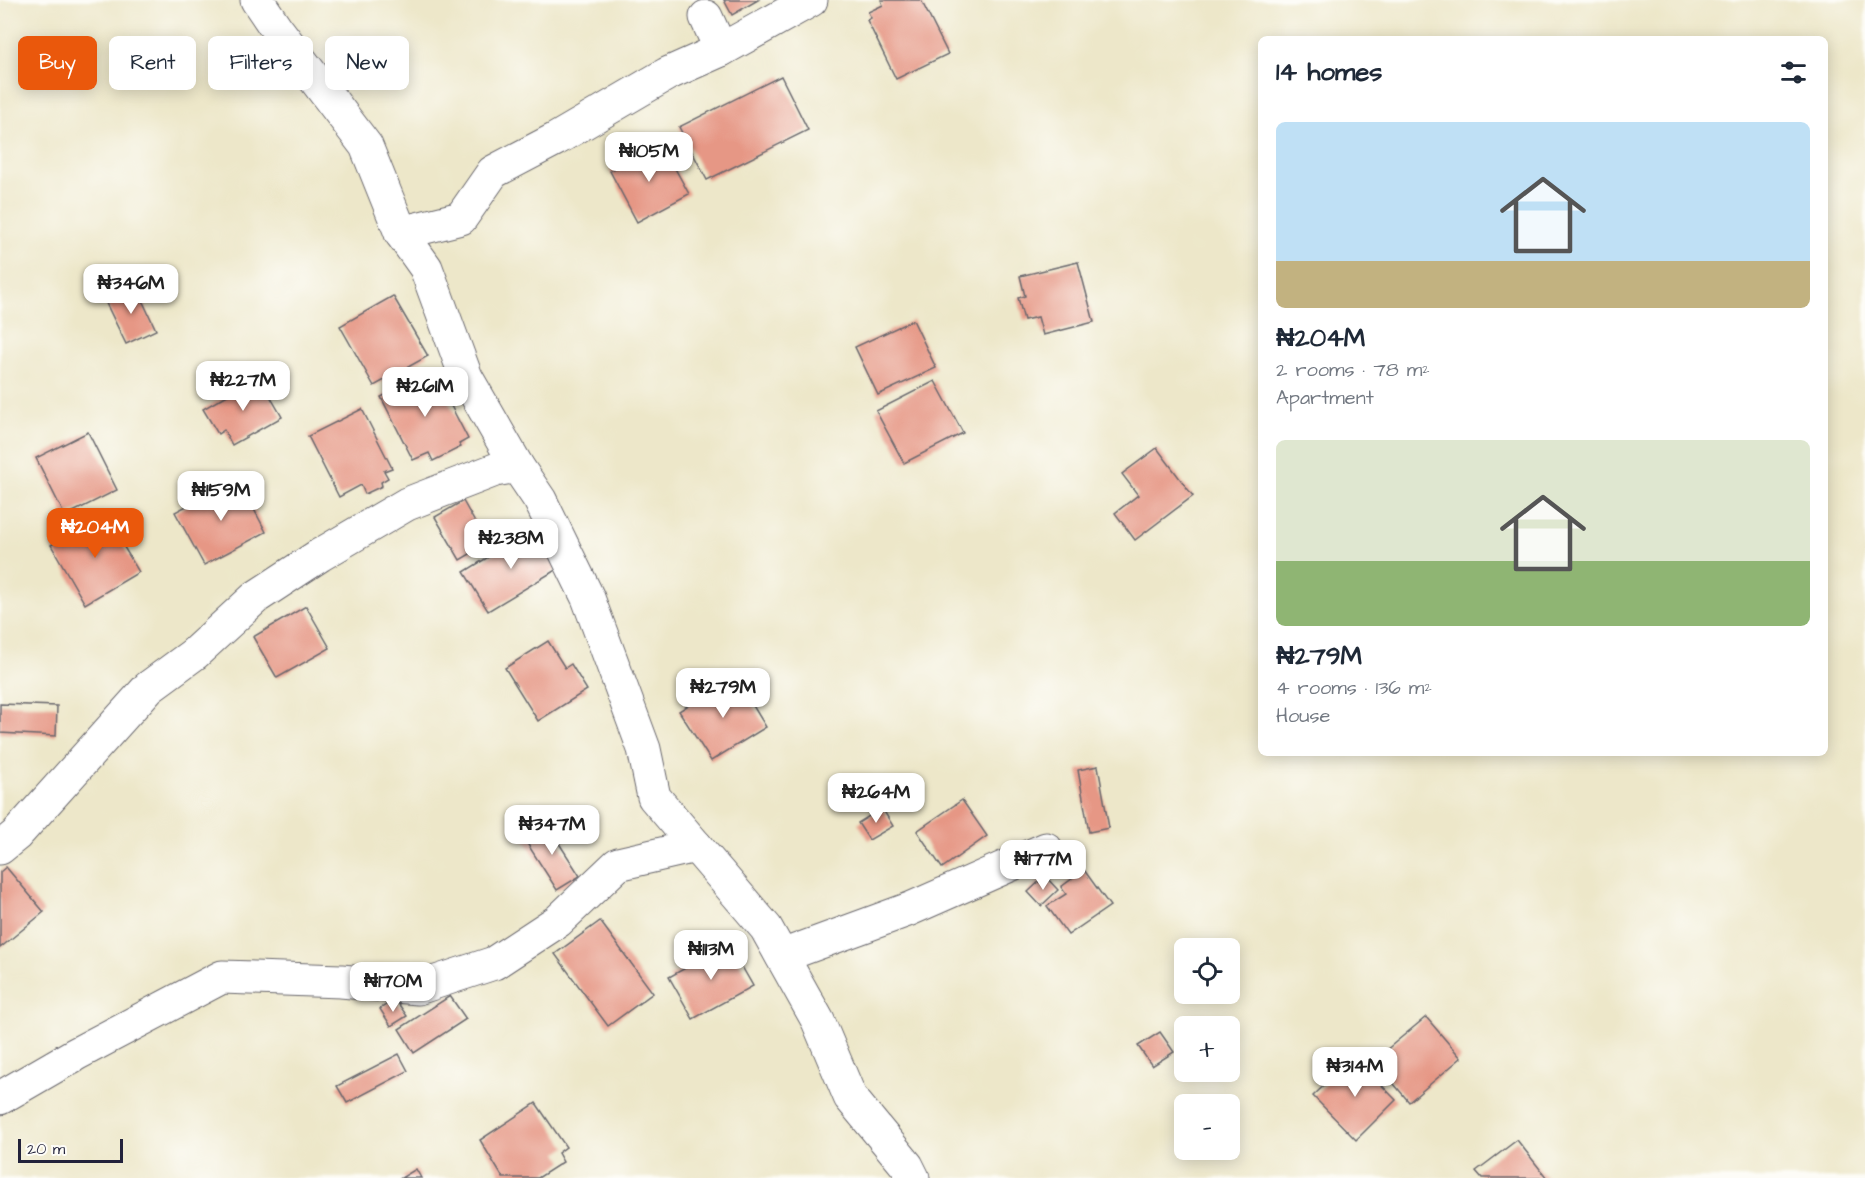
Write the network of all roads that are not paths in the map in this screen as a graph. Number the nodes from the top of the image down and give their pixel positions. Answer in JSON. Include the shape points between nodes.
{"nodes":[{"id":1,"x":257,"y":0,"type":"edge"},
{"id":2,"x":811,"y":0,"type":"edge"},
{"id":3,"x":706,"y":17,"type":"dead end"},
{"id":4,"x":721,"y":50,"type":"junction"},
{"id":5,"x":401,"y":233,"type":"junction"},
{"id":6,"x":517,"y":466,"type":"junction"},
{"id":7,"x":696,"y":846,"type":"junction"},
{"id":8,"x":0,"y":848,"type":"edge"},
{"id":9,"x":1046,"y":849,"type":"dead end"},
{"id":10,"x":782,"y":956,"type":"junction"},
{"id":11,"x":0,"y":1098,"type":"edge"},
{"id":12,"x":914,"y":1178,"type":"edge"}],
"edges":[{"from":1,"to":5,"type":"street","via":[[366,146]]},
{"from":2,"to":4,"type":"street"},
{"from":3,"to":4,"type":"street"},
{"from":4,"to":5,"type":"street","via":[[667,74],[493,172],[461,218]]},
{"from":5,"to":6,"type":"street","via":[[426,268],[466,377]]},
{"from":6,"to":7,"type":"street","via":[[540,500],[588,598],[644,749],[654,797]]},
{"from":6,"to":8,"type":"street","via":[[495,470],[407,504],[256,597],[194,654],[149,687]]},
{"from":7,"to":10,"type":"street","via":[[766,928]]},
{"from":7,"to":11,"type":"street","via":[[618,864],[558,921],[494,963],[418,988],[222,977],[76,1053]]},
{"from":9,"to":10,"type":"street","via":[[910,909]]},
{"from":10,"to":12,"type":"street","via":[[818,1021],[850,1097]]}]}
